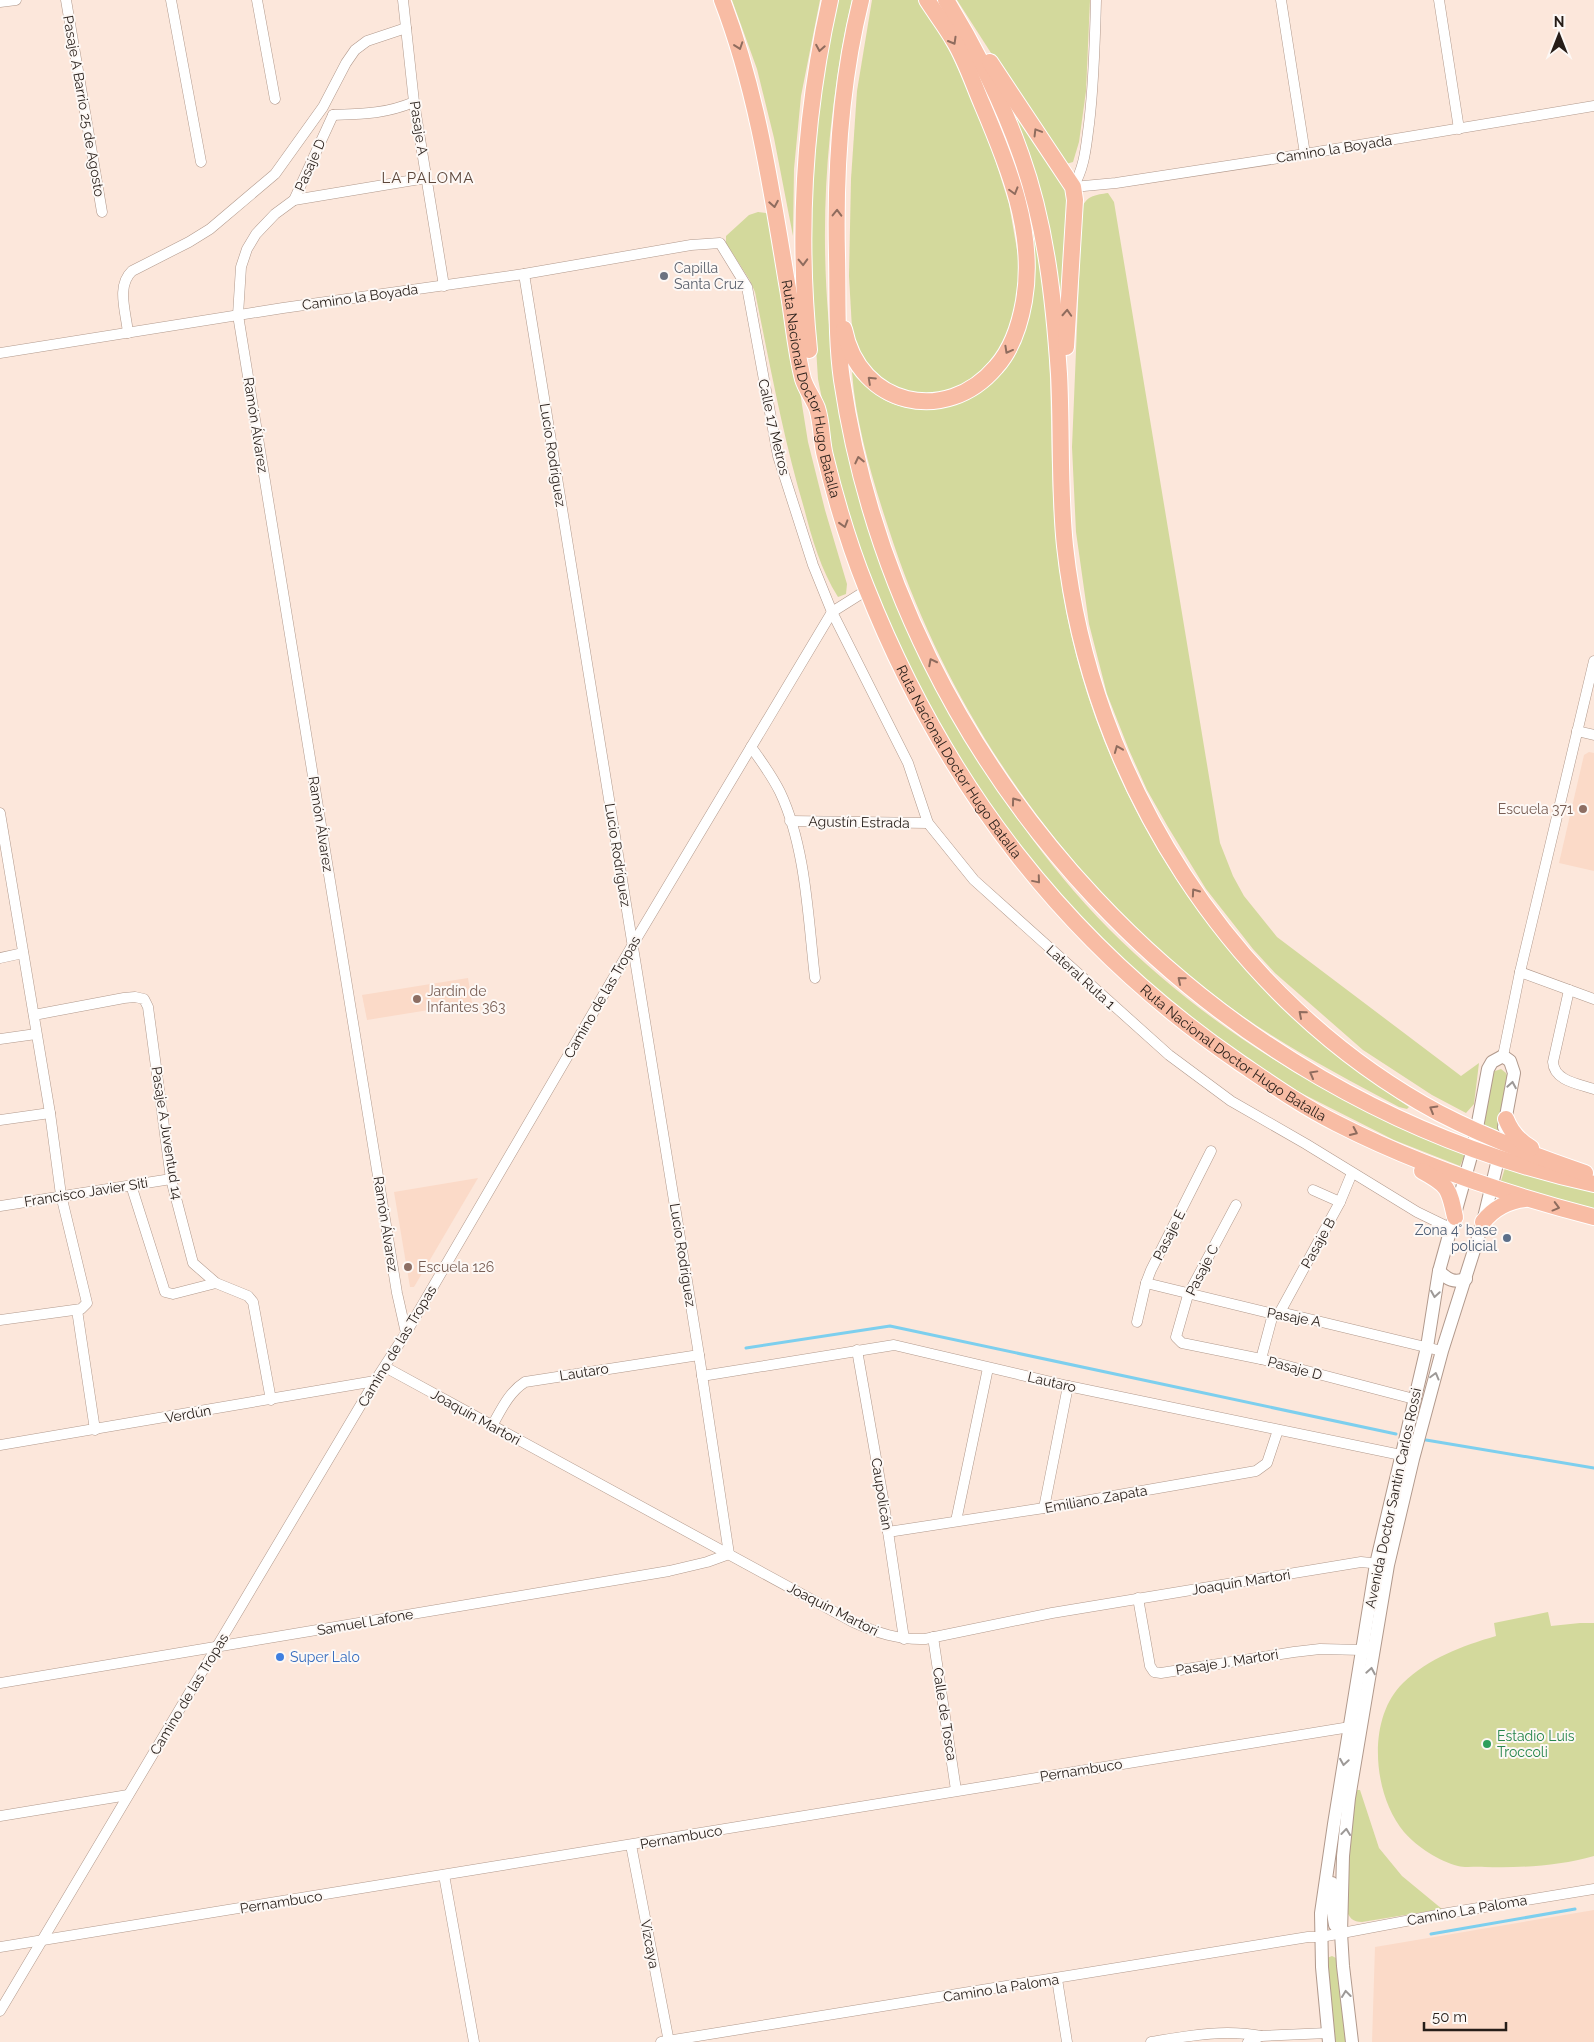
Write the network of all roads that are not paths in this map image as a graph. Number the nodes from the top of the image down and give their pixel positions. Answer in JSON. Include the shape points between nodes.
{"nodes":[{"id":1,"x":16,"y":0,"type":"edge"},
{"id":2,"x":66,"y":0,"type":"edge"},
{"id":3,"x":171,"y":0,"type":"edge"},
{"id":4,"x":257,"y":0,"type":"edge"},
{"id":5,"x":403,"y":0,"type":"edge"},
{"id":6,"x":722,"y":0,"type":"edge"},
{"id":7,"x":830,"y":0,"type":"edge"},
{"id":8,"x":861,"y":0,"type":"edge"},
{"id":9,"x":927,"y":0,"type":"edge"},
{"id":10,"x":946,"y":0,"type":"edge"},
{"id":11,"x":1096,"y":0,"type":"edge"},
{"id":12,"x":1282,"y":0,"type":"edge"},
{"id":13,"x":1439,"y":0,"type":"edge"},
{"id":14,"x":0,"y":2,"type":"edge"},
{"id":15,"x":406,"y":28,"type":"junction"},
{"id":16,"x":970,"y":40,"type":"junction"},
{"id":17,"x":275,"y":99,"type":"dead end"},
{"id":18,"x":414,"y":102,"type":"junction"},
{"id":19,"x":1594,"y":106,"type":"edge"},
{"id":20,"x":323,"y":107,"type":"junction"},
{"id":21,"x":332,"y":114,"type":"junction"},
{"id":22,"x":1459,"y":129,"type":"junction"},
{"id":23,"x":1305,"y":154,"type":"junction"},
{"id":24,"x":201,"y":162,"type":"dead end"},
{"id":25,"x":426,"y":178,"type":"junction"},
{"id":26,"x":1073,"y":187,"type":"junction"},
{"id":27,"x":294,"y":200,"type":"junction"},
{"id":28,"x":102,"y":212,"type":"dead end"},
{"id":29,"x":720,"y":243,"type":"joint"},
{"id":30,"x":524,"y":274,"type":"junction"},
{"id":31,"x":444,"y":286,"type":"junction"},
{"id":32,"x":838,"y":297,"type":"junction"},
{"id":33,"x":238,"y":315,"type":"junction"},
{"id":34,"x":128,"y":333,"type":"junction"},
{"id":35,"x":0,"y":354,"type":"edge"},
{"id":36,"x":1059,"y":379,"type":"junction"},
{"id":37,"x":817,"y":409,"type":"junction"},
{"id":38,"x":867,"y":590,"type":"junction"},
{"id":39,"x":832,"y":612,"type":"junction"},
{"id":40,"x":1594,"y":661,"type":"edge"},
{"id":41,"x":1578,"y":731,"type":"junction"},
{"id":42,"x":1594,"y":735,"type":"edge"},
{"id":43,"x":751,"y":747,"type":"junction"},
{"id":44,"x":0,"y":813,"type":"edge"},
{"id":45,"x":790,"y":821,"type":"junction"},
{"id":46,"x":928,"y":822,"type":"junction"},
{"id":47,"x":4,"y":863,"type":"edge"},
{"id":48,"x":632,"y":946,"type":"junction"},
{"id":49,"x":23,"y":952,"type":"junction"},
{"id":50,"x":0,"y":958,"type":"edge"},
{"id":51,"x":1520,"y":972,"type":"junction"},
{"id":52,"x":815,"y":978,"type":"dead end"},
{"id":53,"x":1569,"y":990,"type":"junction"},
{"id":54,"x":1594,"y":999,"type":"edge"},
{"id":55,"x":34,"y":1015,"type":"junction"},
{"id":56,"x":36,"y":1034,"type":"junction"},
{"id":57,"x":0,"y":1039,"type":"edge"},
{"id":58,"x":1503,"y":1056,"type":"junction"},
{"id":59,"x":1594,"y":1089,"type":"edge"},
{"id":60,"x":50,"y":1113,"type":"junction"},
{"id":61,"x":1506,"y":1119,"type":"junction"},
{"id":62,"x":0,"y":1120,"type":"edge"},
{"id":63,"x":1419,"y":1128,"type":"junction"},
{"id":64,"x":1477,"y":1131,"type":"junction"},
{"id":65,"x":1502,"y":1142,"type":"junction"},
{"id":66,"x":1473,"y":1149,"type":"junction"},
{"id":67,"x":1211,"y":1151,"type":"dead end"},
{"id":68,"x":1407,"y":1155,"type":"junction"},
{"id":69,"x":1536,"y":1156,"type":"junction"},
{"id":70,"x":1499,"y":1159,"type":"junction"},
{"id":71,"x":1352,"y":1173,"type":"junction"},
{"id":72,"x":1594,"y":1176,"type":"edge"},
{"id":73,"x":171,"y":1179,"type":"junction"},
{"id":74,"x":1465,"y":1179,"type":"junction"},
{"id":75,"x":1594,"y":1184,"type":"edge"},
{"id":76,"x":131,"y":1185,"type":"junction"},
{"id":77,"x":1492,"y":1188,"type":"junction"},
{"id":78,"x":1313,"y":1190,"type":"dead end"},
{"id":79,"x":61,"y":1195,"type":"junction"},
{"id":80,"x":1525,"y":1199,"type":"junction"},
{"id":81,"x":1340,"y":1202,"type":"junction"},
{"id":82,"x":1236,"y":1205,"type":"dead end"},
{"id":83,"x":0,"y":1206,"type":"edge"},
{"id":84,"x":1594,"y":1217,"type":"edge"},
{"id":85,"x":1483,"y":1222,"type":"junction"},
{"id":86,"x":1453,"y":1223,"type":"junction"},
{"id":87,"x":1439,"y":1271,"type":"junction"},
{"id":88,"x":1466,"y":1280,"type":"junction"},
{"id":89,"x":216,"y":1283,"type":"junction"},
{"id":90,"x":1146,"y":1283,"type":"junction"},
{"id":91,"x":1188,"y":1295,"type":"junction"},
{"id":92,"x":77,"y":1310,"type":"junction"},
{"id":93,"x":1276,"y":1313,"type":"junction"},
{"id":94,"x":0,"y":1320,"type":"edge"},
{"id":95,"x":1137,"y":1322,"type":"dead end"},
{"id":96,"x":406,"y":1333,"type":"junction"},
{"id":97,"x":1176,"y":1337,"type":"joint"},
{"id":98,"x":1427,"y":1347,"type":"junction"},
{"id":99,"x":857,"y":1350,"type":"junction"},
{"id":100,"x":1442,"y":1351,"type":"junction"},
{"id":101,"x":699,"y":1355,"type":"junction"},
{"id":102,"x":1261,"y":1359,"type":"junction"},
{"id":103,"x":385,"y":1367,"type":"junction"},
{"id":104,"x":988,"y":1368,"type":"junction"},
{"id":105,"x":702,"y":1376,"type":"junction"},
{"id":106,"x":375,"y":1381,"type":"junction"},
{"id":107,"x":1068,"y":1386,"type":"junction"},
{"id":108,"x":271,"y":1400,"type":"junction"},
{"id":109,"x":1414,"y":1400,"type":"junction"},
{"id":110,"x":492,"y":1426,"type":"junction"},
{"id":111,"x":95,"y":1430,"type":"junction"},
{"id":112,"x":1278,"y":1430,"type":"junction"},
{"id":113,"x":0,"y":1445,"type":"edge"},
{"id":114,"x":1401,"y":1455,"type":"junction"},
{"id":115,"x":1044,"y":1508,"type":"junction"},
{"id":116,"x":956,"y":1521,"type":"junction"},
{"id":117,"x":888,"y":1532,"type":"junction"},
{"id":118,"x":729,"y":1554,"type":"junction"},
{"id":119,"x":1382,"y":1565,"type":"junction"},
{"id":120,"x":1138,"y":1598,"type":"junction"},
{"id":121,"x":933,"y":1637,"type":"junction"},
{"id":122,"x":904,"y":1639,"type":"junction"},
{"id":123,"x":1376,"y":1645,"type":"junction"},
{"id":124,"x":216,"y":1647,"type":"junction"},
{"id":125,"x":1362,"y":1650,"type":"junction"},
{"id":126,"x":0,"y":1683,"type":"edge"},
{"id":127,"x":1356,"y":1726,"type":"junction"},
{"id":128,"x":956,"y":1790,"type":"junction"},
{"id":129,"x":128,"y":1795,"type":"junction"},
{"id":130,"x":0,"y":1816,"type":"edge"},
{"id":131,"x":631,"y":1846,"type":"junction"},
{"id":132,"x":1328,"y":1864,"type":"junction"},
{"id":133,"x":444,"y":1875,"type":"junction"},
{"id":134,"x":1594,"y":1889,"type":"edge"},
{"id":135,"x":1341,"y":1933,"type":"junction"},
{"id":136,"x":1321,"y":1937,"type":"junction"},
{"id":137,"x":43,"y":1941,"type":"junction"},
{"id":138,"x":0,"y":1948,"type":"edge"},
{"id":139,"x":1057,"y":1979,"type":"junction"},
{"id":140,"x":0,"y":2011,"type":"edge"},
{"id":141,"x":1260,"y":2036,"type":"junction"},
{"id":142,"x":1329,"y":2038,"type":"edge"},
{"id":143,"x":666,"y":2041,"type":"edge"},
{"id":144,"x":474,"y":2042,"type":"edge"},
{"id":145,"x":1067,"y":2042,"type":"edge"},
{"id":146,"x":1151,"y":2042,"type":"edge"},
{"id":147,"x":1248,"y":2042,"type":"edge"},
{"id":148,"x":1352,"y":2042,"type":"edge"}],
"edges":[{"from":1,"to":14,"type":"street"},
{"from":2,"to":28,"type":"street","name":"Pasaje A Barrio 25 de Agosto"},
{"from":3,"to":24,"type":"street"},
{"from":4,"to":17,"type":"street"},
{"from":5,"to":15,"type":"street","name":"Pasaje A"},
{"from":6,"to":37,"type":"highway","name":"Ruta Nacional Doctor Hugo Batalla","one_way":true,"via":[[742,55],[754,102],[804,382]]},
{"from":7,"to":37,"type":"highway","one_way":true,"via":[[810,113],[803,197],[805,311]]},
{"from":32,"to":8,"type":"highway","one_way":true,"via":[[839,132],[846,73]]},
{"from":9,"to":32,"type":"highway","one_way":true,"via":[[955,42],[971,76],[1012,183],[1026,254],[1024,300],[1019,322],[1006,354],[980,383],[954,398],[915,401],[879,387],[853,359]]},
{"from":10,"to":16,"type":"highway"},
{"from":11,"to":26,"type":"street","via":[[1094,68],[1086,147],[1080,175]]},
{"from":12,"to":23,"type":"street"},
{"from":13,"to":22,"type":"street"},
{"from":15,"to":18,"type":"street","name":"Pasaje A"},
{"from":15,"to":20,"type":"street","via":[[367,41],[355,50]]},
{"from":26,"to":16,"type":"highway","one_way":true,"via":[[989,60]]},
{"from":16,"to":36,"type":"highway","via":[[1001,103],[1022,157],[1037,214],[1052,291]]},
{"from":18,"to":21,"type":"street","via":[[394,111]]},
{"from":18,"to":25,"type":"street","name":"Pasaje A"},
{"from":19,"to":22,"type":"street","name":"Camino la Boyada"},
{"from":20,"to":21,"type":"street"},
{"from":20,"to":34,"type":"street","via":[[275,174],[210,229],[132,271],[125,278],[122,288]]},
{"from":21,"to":27,"type":"street","name":"Pasaje D"},
{"from":22,"to":23,"type":"street","name":"Camino la Boyada"},
{"from":23,"to":26,"type":"street","name":"Camino la Boyada"},
{"from":25,"to":27,"type":"street"},
{"from":25,"to":31,"type":"street","name":"Pasaje A"},
{"from":36,"to":26,"type":"highway","one_way":true,"via":[[1065,356],[1075,200]]},
{"from":27,"to":33,"type":"street","name":"Pasaje D","via":[[275,214],[247,248],[241,267]]},
{"from":29,"to":30,"type":"street","name":"Camino la Boyada","via":[[691,245]]},
{"from":29,"to":39,"type":"street","name":"Calle 17 Metros","via":[[747,287],[778,456],[813,565]]},
{"from":30,"to":31,"type":"street","name":"Camino la Boyada"},
{"from":30,"to":48,"type":"street","name":"Lucio Rodríguez"},
{"from":31,"to":33,"type":"street","name":"Camino la Boyada"},
{"from":63,"to":32,"type":"highway","one_way":true,"via":[[1303,1068],[1246,1032],[1193,990],[1101,906],[1008,793],[933,665],[896,582],[878,531],[843,382],[838,344]]},
{"from":33,"to":34,"type":"street","name":"Camino la Boyada"},
{"from":33,"to":96,"type":"street","name":"Ramón Álvarez"},
{"from":34,"to":35,"type":"street","name":"Camino la Boyada"},
{"from":64,"to":36,"type":"highway","one_way":true,"via":[[1387,1081],[1343,1049],[1295,1007],[1244,954],[1207,908],[1151,821],[1103,712],[1073,598],[1064,524]]},
{"from":37,"to":38,"type":"highway","name":"Ruta Nacional Doctor Hugo Batalla","one_way":true,"via":[[824,452],[843,523]]},
{"from":38,"to":39,"type":"street","name":"Camino de las Tropas"},
{"from":38,"to":68,"type":"highway","name":"Ruta Nacional Doctor Hugo Batalla","one_way":true,"via":[[906,680],[935,736],[1001,835],[1074,922],[1134,981],[1204,1038],[1274,1087],[1334,1122]]},
{"from":39,"to":43,"type":"street","name":"Camino de las Tropas"},
{"from":39,"to":46,"type":"street","name":"Lateral Ruta 1","via":[[908,763]]},
{"from":40,"to":41,"type":"street"},
{"from":41,"to":42,"type":"street"},
{"from":41,"to":51,"type":"street"},
{"from":43,"to":45,"type":"street","via":[[771,775]]},
{"from":43,"to":48,"type":"street","name":"Camino de las Tropas"},
{"from":44,"to":47,"type":"street"},
{"from":45,"to":46,"type":"street","name":"Agustín Estrada"},
{"from":45,"to":52,"type":"street","via":[[804,886]]},
{"from":46,"to":71,"type":"street","name":"Lateral Ruta 1","via":[[974,880],[1169,1056],[1231,1102]]},
{"from":47,"to":49,"type":"street"},
{"from":48,"to":96,"type":"street","name":"Camino de las Tropas"},
{"from":48,"to":101,"type":"street","name":"Lucio Rodríguez"},
{"from":49,"to":50,"type":"street"},
{"from":49,"to":55,"type":"street"},
{"from":51,"to":53,"type":"street"},
{"from":51,"to":58,"type":"street"},
{"from":53,"to":54,"type":"street"},
{"from":53,"to":59,"type":"street","via":[[1553,1067],[1563,1078]]},
{"from":55,"to":56,"type":"street"},
{"from":55,"to":73,"type":"street","name":"Pasaje A Juventud 14","via":[[124,998],[144,999],[148,1008]]},
{"from":56,"to":57,"type":"street"},
{"from":56,"to":60,"type":"street"},
{"from":61,"to":58,"type":"street","name":"Avenida Doctor Santín Carlos Rossi","one_way":true,"via":[[1514,1073],[1510,1061]]},
{"from":58,"to":64,"type":"street","name":"Avenida Doctor Santín Carlos Rossi","via":[[1492,1062],[1488,1069]]},
{"from":60,"to":62,"type":"street"},
{"from":60,"to":79,"type":"street"},
{"from":61,"to":65,"type":"street","name":"Avenida Doctor Santín Carlos Rossi"},
{"from":61,"to":69,"type":"highway","via":[[1509,1128]]},
{"from":63,"to":64,"type":"highway"},
{"from":63,"to":66,"type":"highway"},
{"from":64,"to":65,"type":"highway"},
{"from":64,"to":66,"type":"street","name":"Avenida Doctor Santín Carlos Rossi"},
{"from":65,"to":69,"type":"highway"},
{"from":65,"to":70,"type":"street","name":"Avenida Doctor Santín Carlos Rossi"},
{"from":66,"to":70,"type":"highway"},
{"from":66,"to":74,"type":"street","name":"Avenida Doctor Santín Carlos Rossi"},
{"from":67,"to":90,"type":"street","name":"Pasaje E"},
{"from":68,"to":74,"type":"highway","name":"Ruta Nacional Doctor Hugo Batalla"},
{"from":68,"to":86,"type":"highway","via":[[1417,1168],[1446,1186]]},
{"from":69,"to":72,"type":"highway"},
{"from":70,"to":75,"type":"highway"},
{"from":70,"to":77,"type":"street","name":"Avenida Doctor Santín Carlos Rossi"},
{"from":71,"to":81,"type":"street","name":"Pasaje B"},
{"from":71,"to":86,"type":"street","name":"Lateral Ruta 1","via":[[1417,1212]]},
{"from":73,"to":76,"type":"street","name":"Francisco Javier Siti"},
{"from":73,"to":89,"type":"street","name":"Pasaje A Juventud 14","via":[[194,1266]]},
{"from":74,"to":77,"type":"highway","name":"Ruta Nacional Doctor Hugo Batalla"},
{"from":74,"to":86,"type":"street","name":"Avenida Doctor Santín Carlos Rossi"},
{"from":76,"to":79,"type":"street","name":"Francisco Javier Siti"},
{"from":76,"to":89,"type":"street","via":[[165,1292],[174,1294]]},
{"from":77,"to":80,"type":"highway","name":"Ruta Nacional Doctor Hugo Batalla"},
{"from":77,"to":85,"type":"street","name":"Avenida Doctor Santín Carlos Rossi"},
{"from":78,"to":81,"type":"street"},
{"from":79,"to":83,"type":"street","name":"Francisco Javier Siti"},
{"from":79,"to":92,"type":"street","via":[[87,1303]]},
{"from":80,"to":84,"type":"highway","name":"Ruta Nacional Doctor Hugo Batalla","one_way":true},
{"from":80,"to":85,"type":"highway","via":[[1497,1208]]},
{"from":81,"to":93,"type":"street","name":"Pasaje B"},
{"from":82,"to":91,"type":"street","name":"Pasaje C"},
{"from":85,"to":88,"type":"street","name":"Avenida Doctor Santín Carlos Rossi"},
{"from":86,"to":87,"type":"street","name":"Avenida Doctor Santín Carlos Rossi"},
{"from":87,"to":88,"type":"street","via":[[1450,1280]]},
{"from":87,"to":98,"type":"street","name":"Avenida Doctor Santín Carlos Rossi","one_way":true},
{"from":88,"to":100,"type":"street","name":"Avenida Doctor Santín Carlos Rossi"},
{"from":89,"to":108,"type":"street","via":[[248,1296],[253,1302]]},
{"from":90,"to":91,"type":"street","name":"Pasaje A"},
{"from":90,"to":95,"type":"street","name":"Pasaje E"},
{"from":91,"to":93,"type":"street","name":"Pasaje A"},
{"from":91,"to":97,"type":"street","name":"Pasaje C"},
{"from":92,"to":94,"type":"street"},
{"from":92,"to":111,"type":"street"},
{"from":93,"to":98,"type":"street","name":"Pasaje A"},
{"from":93,"to":102,"type":"street","name":"Pasaje B"},
{"from":96,"to":103,"type":"street","name":"Camino de las Tropas"},
{"from":97,"to":102,"type":"street","name":"Pasaje D","via":[[1182,1343]]},
{"from":98,"to":100,"type":"street","name":"Pasaje A"},
{"from":98,"to":109,"type":"street","name":"Avenida Doctor Santín Carlos Rossi"},
{"from":99,"to":104,"type":"street","name":"Lautaro","via":[[894,1345]]},
{"from":99,"to":105,"type":"street","name":"Lautaro"},
{"from":99,"to":117,"type":"street","name":"Caupolicán"},
{"from":119,"to":100,"type":"street","name":"Avenida Doctor Santín Carlos Rossi","one_way":true},
{"from":101,"to":105,"type":"street","name":"Lucio Rodríguez"},
{"from":101,"to":110,"type":"street","name":"Lautaro","via":[[525,1382],[516,1388]]},
{"from":102,"to":109,"type":"street","name":"Pasaje D"},
{"from":103,"to":106,"type":"street","name":"Camino de las Tropas"},
{"from":103,"to":110,"type":"street","name":"Joaquín Martori"},
{"from":104,"to":107,"type":"street","name":"Lautaro"},
{"from":104,"to":116,"type":"street"},
{"from":105,"to":118,"type":"street","name":"Lucio Rodríguez"},
{"from":106,"to":108,"type":"street","name":"Verdún"},
{"from":106,"to":124,"type":"street","name":"Camino de las Tropas"},
{"from":107,"to":112,"type":"street","name":"Lautaro"},
{"from":107,"to":115,"type":"street"},
{"from":108,"to":111,"type":"street","name":"Verdún"},
{"from":109,"to":114,"type":"street","name":"Avenida Doctor Santín Carlos Rossi"},
{"from":110,"to":118,"type":"street","name":"Joaquín Martori"},
{"from":111,"to":113,"type":"street","name":"Verdún"},
{"from":112,"to":114,"type":"street","name":"Lautaro"},
{"from":112,"to":115,"type":"street","name":"Emiliano Zapata","via":[[1267,1463],[1256,1471]]},
{"from":114,"to":119,"type":"street","name":"Avenida Doctor Santín Carlos Rossi"},
{"from":115,"to":116,"type":"street","name":"Emiliano Zapata"},
{"from":116,"to":117,"type":"street","name":"Emiliano Zapata"},
{"from":117,"to":122,"type":"street","name":"Caupolicán"},
{"from":118,"to":122,"type":"street","name":"Joaquín Martori","via":[[853,1622]]},
{"from":118,"to":124,"type":"street","name":"Samuel Lafone","via":[[668,1571]]},
{"from":119,"to":120,"type":"street","name":"Joaquín Martori","via":[[1361,1562]]},
{"from":119,"to":123,"type":"street","name":"Avenida Doctor Santín Carlos Rossi"},
{"from":119,"to":125,"type":"street","name":"Avenida Doctor Santín Carlos Rossi"},
{"from":120,"to":121,"type":"street","name":"Joaquín Martori"},
{"from":120,"to":125,"type":"street","name":"Pasaje J. Martori","via":[[1150,1666],[1154,1672],[1320,1649]]},
{"from":121,"to":122,"type":"street","name":"Joaquín Martori"},
{"from":121,"to":128,"type":"street","name":"Calle de Tosca"},
{"from":123,"to":125,"type":"street","name":"Pasaje J. Martori"},
{"from":127,"to":123,"type":"street","name":"Avenida Doctor Santín Carlos Rossi","one_way":true},
{"from":124,"to":126,"type":"street","name":"Samuel Lafone"},
{"from":124,"to":129,"type":"street","name":"Camino de las Tropas"},
{"from":125,"to":127,"type":"street","name":"Avenida Doctor Santín Carlos Rossi"},
{"from":127,"to":128,"type":"street","name":"Pernambuco"},
{"from":127,"to":132,"type":"street","name":"Avenida Doctor Santín Carlos Rossi","one_way":true},
{"from":135,"to":127,"type":"street","name":"Avenida Doctor Santín Carlos Rossi","one_way":true,"via":[[1343,1856]]},
{"from":128,"to":131,"type":"street","name":"Pernambuco"},
{"from":129,"to":130,"type":"street"},
{"from":129,"to":137,"type":"street","name":"Camino de las Tropas"},
{"from":131,"to":133,"type":"street","name":"Pernambuco"},
{"from":131,"to":143,"type":"street","name":"Vizcaya"},
{"from":132,"to":135,"type":"street","via":[[1332,1876],[1334,1921]]},
{"from":132,"to":136,"type":"street","name":"Avenida Doctor Santín Carlos Rossi"},
{"from":133,"to":137,"type":"street","name":"Pernambuco"},
{"from":133,"to":144,"type":"street"},
{"from":134,"to":135,"type":"street","name":"Camino La Paloma"},
{"from":135,"to":136,"type":"street","name":"Camino la Paloma"},
{"from":148,"to":135,"type":"street","name":"Avenida Doctor Santín Carlos Rossi","one_way":true},
{"from":136,"to":139,"type":"street","name":"Camino la Paloma"},
{"from":136,"to":142,"type":"street","name":"Avenida Doctor Santín Carlos Rossi"},
{"from":137,"to":138,"type":"street","name":"Pernambuco"},
{"from":137,"to":140,"type":"street","name":"Camino de las Tropas"},
{"from":139,"to":143,"type":"street","name":"Camino la Paloma"},
{"from":139,"to":145,"type":"street"},
{"from":141,"to":142,"type":"street"},
{"from":141,"to":146,"type":"street","via":[[1218,2032]]},
{"from":141,"to":147,"type":"street"}]}
